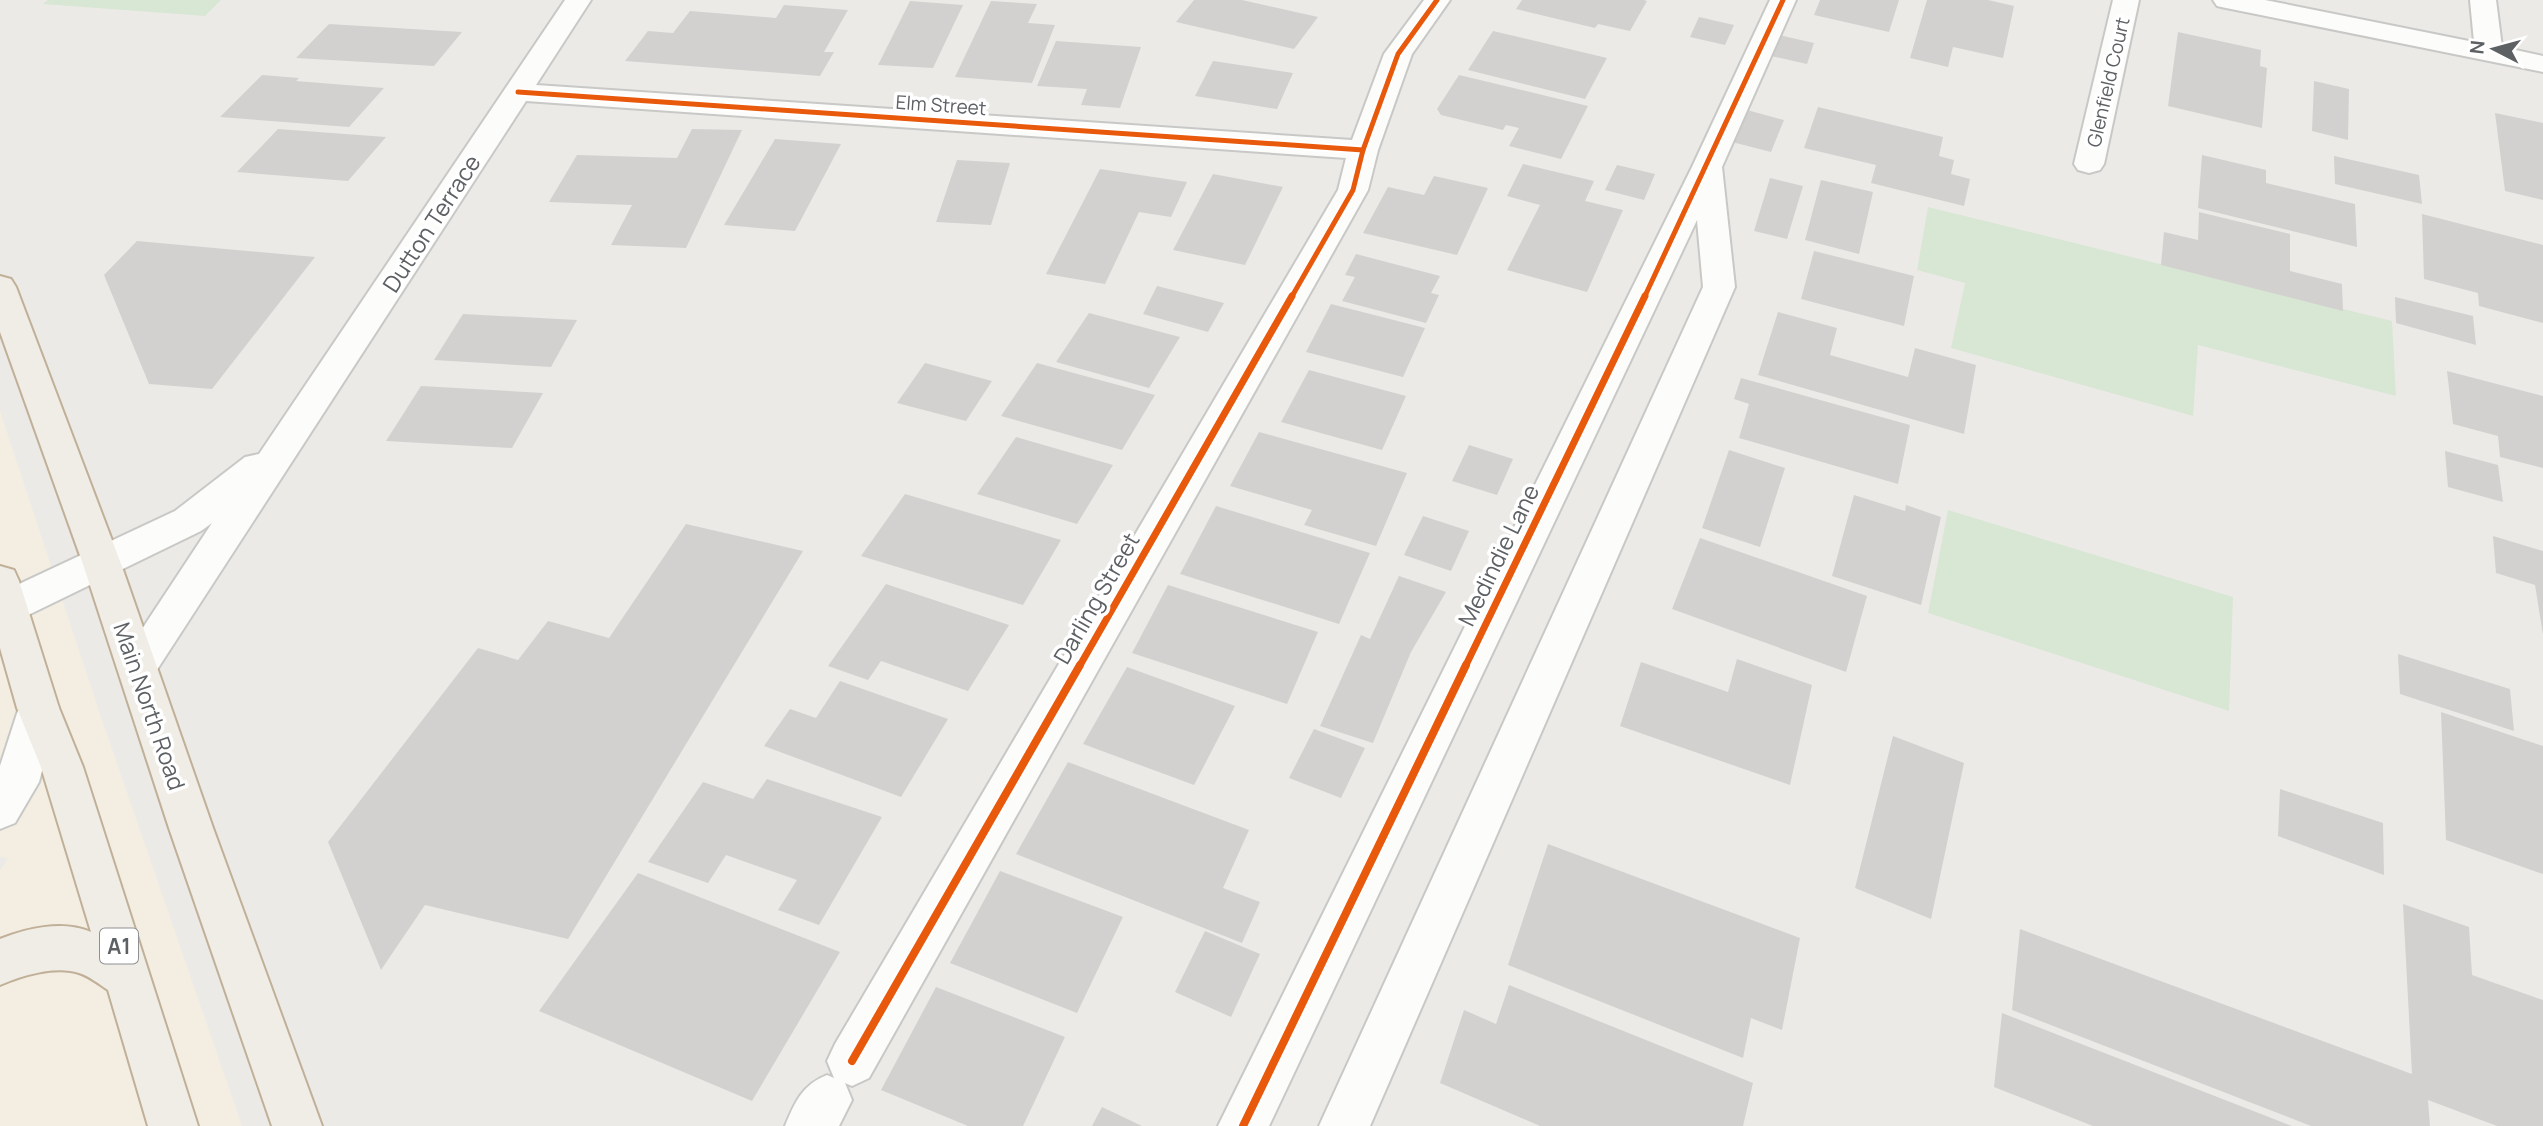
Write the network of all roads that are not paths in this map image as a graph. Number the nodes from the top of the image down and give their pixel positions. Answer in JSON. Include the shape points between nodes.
{"nodes":[{"id":1,"x":578,"y":0,"type":"edge"},
{"id":2,"x":1437,"y":0,"type":"edge"},
{"id":3,"x":1783,"y":0,"type":"edge"},
{"id":4,"x":2126,"y":0,"type":"edge"},
{"id":5,"x":2226,"y":0,"type":"edge"},
{"id":6,"x":2483,"y":0,"type":"edge"},
{"id":7,"x":2489,"y":54,"type":"junction"},
{"id":8,"x":2543,"y":64,"type":"edge"},
{"id":9,"x":518,"y":92,"type":"junction"},
{"id":10,"x":1363,"y":150,"type":"junction"},
{"id":11,"x":2090,"y":164,"type":"dead end"},
{"id":12,"x":1707,"y":167,"type":"junction"},
{"id":13,"x":0,"y":288,"type":"edge"},
{"id":14,"x":284,"y":446,"type":"junction"},
{"id":15,"x":102,"y":564,"type":"junction"},
{"id":16,"x":4,"y":594,"type":"edge"},
{"id":17,"x":137,"y":667,"type":"junction"},
{"id":18,"x":38,"y":708,"type":"junction"},
{"id":19,"x":0,"y":809,"type":"edge"},
{"id":20,"x":0,"y":962,"type":"edge"},
{"id":21,"x":128,"y":975,"type":"junction"},
{"id":22,"x":830,"y":1096,"type":"edge"},
{"id":23,"x":173,"y":1126,"type":"edge"},
{"id":24,"x":297,"y":1126,"type":"edge"},
{"id":25,"x":1243,"y":1126,"type":"edge"},
{"id":26,"x":1344,"y":1126,"type":"edge"}],
"edges":[{"from":1,"to":9,"type":"street","name":"Dutton Terrace"},
{"from":2,"to":10,"type":"street","name":"Darling Street","via":[[1398,54]]},
{"from":3,"to":12,"type":"street","name":"Medindie Lane"},
{"from":4,"to":11,"type":"street","name":"Glenfield Court"},
{"from":5,"to":7,"type":"street"},
{"from":6,"to":7,"type":"street"},
{"from":7,"to":8,"type":"street"},
{"from":9,"to":10,"type":"street","name":"Elm Street"},
{"from":9,"to":14,"type":"street","name":"Dutton Terrace"},
{"from":10,"to":22,"type":"street","name":"Darling Street","via":[[1353,190]]},
{"from":12,"to":25,"type":"street","name":"Medindie Lane"},
{"from":12,"to":26,"type":"street","via":[[1719,287]]},
{"from":13,"to":15,"type":"highway","name":"Main North Road"},
{"from":14,"to":15,"type":"street","name":"Dutton Terrace","via":[[188,521]]},
{"from":14,"to":17,"type":"street","name":"Dutton Terrace"},
{"from":15,"to":16,"type":"street","name":"Dutton Terrace"},
{"from":15,"to":17,"type":"highway","name":"Main North Road"},
{"from":16,"to":18,"type":"highway","number":"A1"},
{"from":17,"to":24,"type":"highway","name":"Main North Road"},
{"from":18,"to":19,"type":"street","via":[[17,782]]},
{"from":18,"to":21,"type":"highway","number":"A1","via":[[62,767]]},
{"from":20,"to":21,"type":"highway","via":[[12,956],[81,950]]},
{"from":21,"to":23,"type":"highway","number":"A1"}]}
